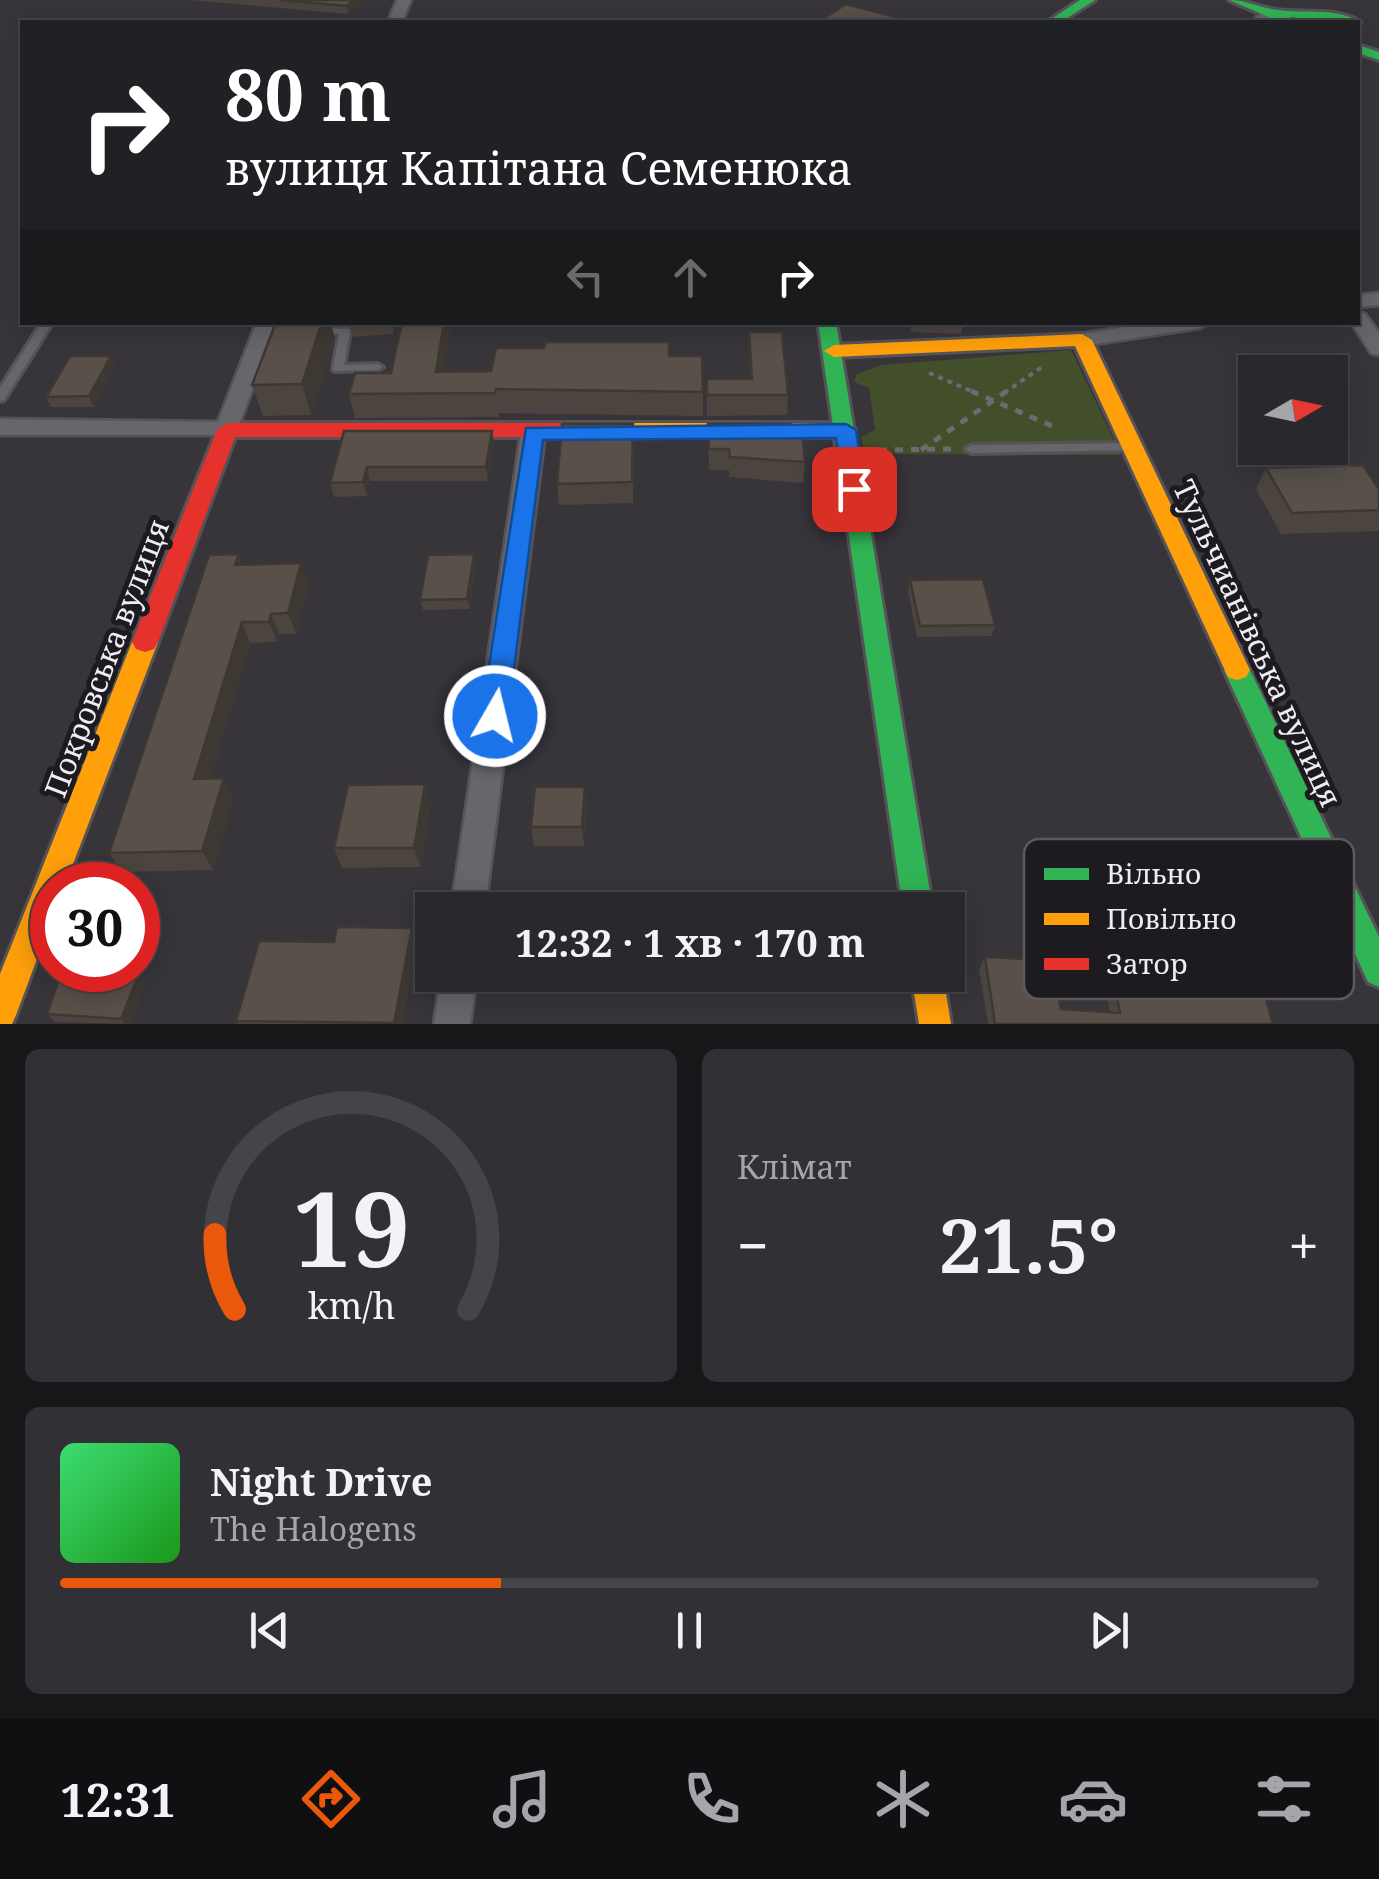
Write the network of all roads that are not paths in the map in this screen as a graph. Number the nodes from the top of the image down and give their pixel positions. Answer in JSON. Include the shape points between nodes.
{"nodes":[{"id":1,"x":1089,"y":0,"type":"edge"},
{"id":2,"x":1235,"y":0,"type":"edge"},
{"id":3,"x":1272,"y":19,"type":"edge"},
{"id":4,"x":1056,"y":20,"type":"edge"},
{"id":5,"x":1342,"y":20,"type":"edge"},
{"id":6,"x":1360,"y":321,"type":"edge"},
{"id":7,"x":46,"y":325,"type":"edge"},
{"id":8,"x":828,"y":325,"type":"edge"},
{"id":9,"x":1180,"y":325,"type":"edge"},
{"id":10,"x":271,"y":329,"type":"edge"},
{"id":11,"x":296,"y":332,"type":"edge"},
{"id":12,"x":1082,"y":340,"type":"junction"},
{"id":13,"x":1379,"y":348,"type":"edge"},
{"id":14,"x":834,"y":350,"type":"junction"},
{"id":15,"x":378,"y":367,"type":"dead end"},
{"id":16,"x":0,"y":397,"type":"edge"},
{"id":17,"x":0,"y":427,"type":"edge"},
{"id":18,"x":226,"y":430,"type":"junction"},
{"id":19,"x":846,"y":430,"type":"junction"},
{"id":20,"x":533,"y":433,"type":"junction"},
{"id":21,"x":1134,"y":447,"type":"junction"},
{"id":22,"x":971,"y":449,"type":"road end"},
{"id":23,"x":1317,"y":839,"type":"edge"},
{"id":24,"x":470,"y":892,"type":"edge"},
{"id":25,"x":915,"y":892,"type":"edge"},
{"id":26,"x":1354,"y":918,"type":"edge"},
{"id":27,"x":1379,"y":971,"type":"edge"},
{"id":28,"x":457,"y":992,"type":"edge"},
{"id":29,"x":930,"y":992,"type":"edge"},
{"id":30,"x":0,"y":1015,"type":"edge"},
{"id":31,"x":452,"y":1024,"type":"edge"},
{"id":32,"x":935,"y":1024,"type":"edge"}],
"edges":[{"from":1,"to":4,"type":"main road"},
{"from":2,"to":3,"type":"main road"},
{"from":3,"to":5,"type":"main road","via":[[1313,14]]},
{"from":6,"to":13,"type":"street"},
{"from":7,"to":16,"type":"lane"},
{"from":8,"to":14,"type":"main road"},
{"from":9,"to":12,"type":"street"},
{"from":10,"to":18,"type":"street","name":"Покровська вулиця"},
{"from":11,"to":15,"type":"lane","via":[[346,330],[338,369]]},
{"from":12,"to":14,"type":"main road"},
{"from":12,"to":21,"type":"main road","name":"Тульчианівська вулиця"},
{"from":14,"to":19,"type":"main road"},
{"from":17,"to":18,"type":"street"},
{"from":18,"to":20,"type":"main road"},
{"from":18,"to":30,"type":"main road","name":"Покровська вулиця"},
{"from":19,"to":20,"type":"main road"},
{"from":19,"to":25,"type":"main road"},
{"from":20,"to":24,"type":"street"},
{"from":21,"to":22,"type":"lane"},
{"from":21,"to":23,"type":"main road","name":"Тульчианівська вулиця"},
{"from":26,"to":27,"type":"main road","name":"Тульчианівська вулиця"},
{"from":28,"to":31,"type":"street"},
{"from":29,"to":32,"type":"main road"}]}
